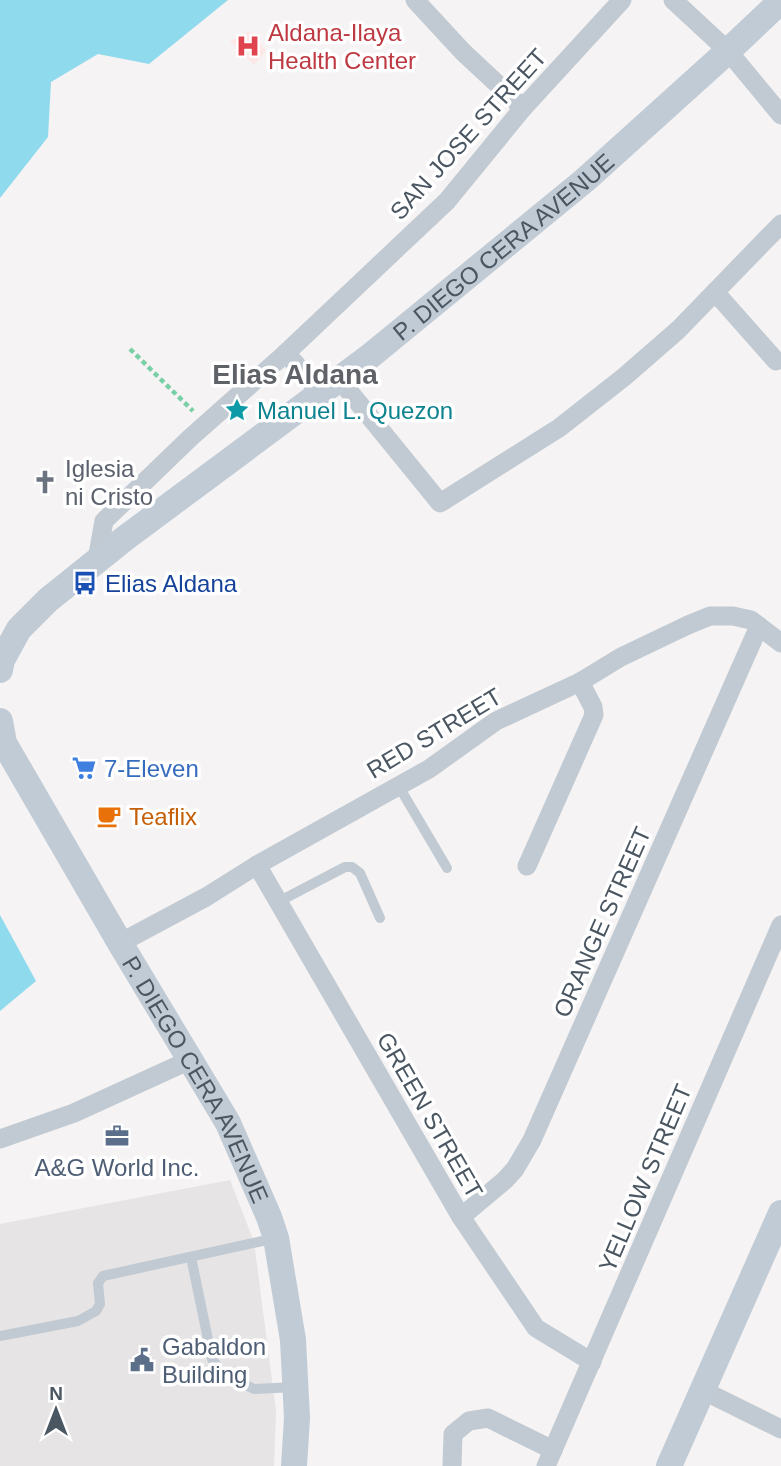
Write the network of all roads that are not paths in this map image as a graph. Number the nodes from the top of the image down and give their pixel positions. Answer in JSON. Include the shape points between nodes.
{"nodes":[{"id":1,"x":415,"y":0,"type":"edge"},
{"id":2,"x":622,"y":0,"type":"edge"},
{"id":3,"x":673,"y":0,"type":"edge"},
{"id":4,"x":781,"y":1,"type":"edge"},
{"id":5,"x":728,"y":51,"type":"junction"},
{"id":6,"x":523,"y":108,"type":"junction"},
{"id":7,"x":781,"y":116,"type":"edge"},
{"id":8,"x":781,"y":224,"type":"edge"},
{"id":9,"x":715,"y":292,"type":"junction"},
{"id":10,"x":286,"y":353,"type":"junction"},
{"id":11,"x":776,"y":361,"type":"dead end"},
{"id":12,"x":330,"y":385,"type":"junction"},
{"id":13,"x":97,"y":560,"type":"junction"},
{"id":14,"x":759,"y":626,"type":"junction"},
{"id":15,"x":781,"y":643,"type":"edge"},
{"id":16,"x":1,"y":663,"type":"edge"},
{"id":17,"x":580,"y":682,"type":"junction"},
{"id":18,"x":0,"y":720,"type":"edge"},
{"id":19,"x":397,"y":785,"type":"junction"},
{"id":20,"x":257,"y":865,"type":"junction"},
{"id":21,"x":527,"y":866,"type":"dead end"},
{"id":22,"x":447,"y":868,"type":"dead end"},
{"id":23,"x":278,"y":902,"type":"junction"},
{"id":24,"x":380,"y":918,"type":"dead end"},
{"id":25,"x":781,"y":925,"type":"edge"},
{"id":26,"x":120,"y":943,"type":"junction"},
{"id":27,"x":190,"y":1060,"type":"junction"},
{"id":28,"x":0,"y":1139,"type":"edge"},
{"id":29,"x":781,"y":1213,"type":"edge"},
{"id":30,"x":461,"y":1217,"type":"junction"},
{"id":31,"x":276,"y":1238,"type":"junction"},
{"id":32,"x":191,"y":1257,"type":"junction"},
{"id":33,"x":0,"y":1336,"type":"edge"},
{"id":34,"x":592,"y":1362,"type":"junction"},
{"id":35,"x":296,"y":1387,"type":"junction"},
{"id":36,"x":702,"y":1390,"type":"junction"},
{"id":37,"x":781,"y":1429,"type":"edge"},
{"id":38,"x":549,"y":1458,"type":"edge"},
{"id":39,"x":294,"y":1466,"type":"edge"},
{"id":40,"x":452,"y":1466,"type":"edge"},
{"id":41,"x":669,"y":1466,"type":"edge"}],
"edges":[{"from":1,"to":6,"type":"street"},
{"from":2,"to":6,"type":"street","name":"SAN JOSE STREET"},
{"from":3,"to":5,"type":"street"},
{"from":4,"to":5,"type":"main road","name":"P. DIEGO CERA AVENUE"},
{"from":5,"to":7,"type":"street"},
{"from":5,"to":12,"type":"main road","name":"P. DIEGO CERA AVENUE","via":[[585,180]]},
{"from":6,"to":10,"type":"street","name":"SAN JOSE STREET","via":[[447,201]]},
{"from":8,"to":9,"type":"street"},
{"from":9,"to":11,"type":"street"},
{"from":9,"to":12,"type":"street","via":[[678,330],[559,428],[440,503]]},
{"from":10,"to":12,"type":"street"},
{"from":10,"to":13,"type":"street","name":"SAN JOSE STREET","via":[[104,521]]},
{"from":12,"to":13,"type":"main road","name":"P. DIEGO CERA AVENUE"},
{"from":13,"to":16,"type":"main road","name":"P. DIEGO CERA AVENUE","via":[[19,629]]},
{"from":14,"to":15,"type":"street","name":"RED STREET"},
{"from":14,"to":17,"type":"street","name":"RED STREET","via":[[733,615],[710,616],[621,657]]},
{"from":14,"to":30,"type":"street","name":"ORANGE STREET","via":[[532,1140],[505,1181]]},
{"from":17,"to":19,"type":"street","name":"RED STREET","via":[[496,721],[429,769]]},
{"from":17,"to":21,"type":"street","via":[[594,715]]},
{"from":18,"to":26,"type":"main road","name":"P. DIEGO CERA AVENUE","via":[[4,743]]},
{"from":19,"to":20,"type":"street","name":"RED STREET"},
{"from":19,"to":22,"type":"lane"},
{"from":20,"to":23,"type":"street","name":"GREEN STREET"},
{"from":20,"to":26,"type":"street","name":"RED STREET"},
{"from":23,"to":24,"type":"lane","via":[[352,867],[360,873]]},
{"from":23,"to":30,"type":"street","name":"GREEN STREET"},
{"from":25,"to":34,"type":"street","name":"YELLOW STREET"},
{"from":26,"to":27,"type":"main road","name":"P. DIEGO CERA AVENUE"},
{"from":27,"to":28,"type":"street","via":[[74,1113]]},
{"from":27,"to":31,"type":"main road","name":"P. DIEGO CERA AVENUE","via":[[228,1123]]},
{"from":29,"to":36,"type":"main road"},
{"from":30,"to":34,"type":"street","name":"GREEN STREET","via":[[536,1328]]},
{"from":31,"to":32,"type":"lane"},
{"from":31,"to":35,"type":"main road","name":"P. DIEGO CERA AVENUE"},
{"from":32,"to":33,"type":"lane","via":[[103,1276],[98,1283],[96,1311],[78,1321]]},
{"from":32,"to":35,"type":"lane","via":[[212,1359],[222,1373],[254,1389]]},
{"from":34,"to":38,"type":"street","name":"YELLOW STREET"},
{"from":35,"to":39,"type":"main road","name":"P. DIEGO CERA AVENUE"},
{"from":36,"to":37,"type":"street"},
{"from":36,"to":41,"type":"main road"},
{"from":38,"to":40,"type":"street","name":"YELLOW STREET","via":[[488,1418],[469,1421],[453,1434]]}]}
